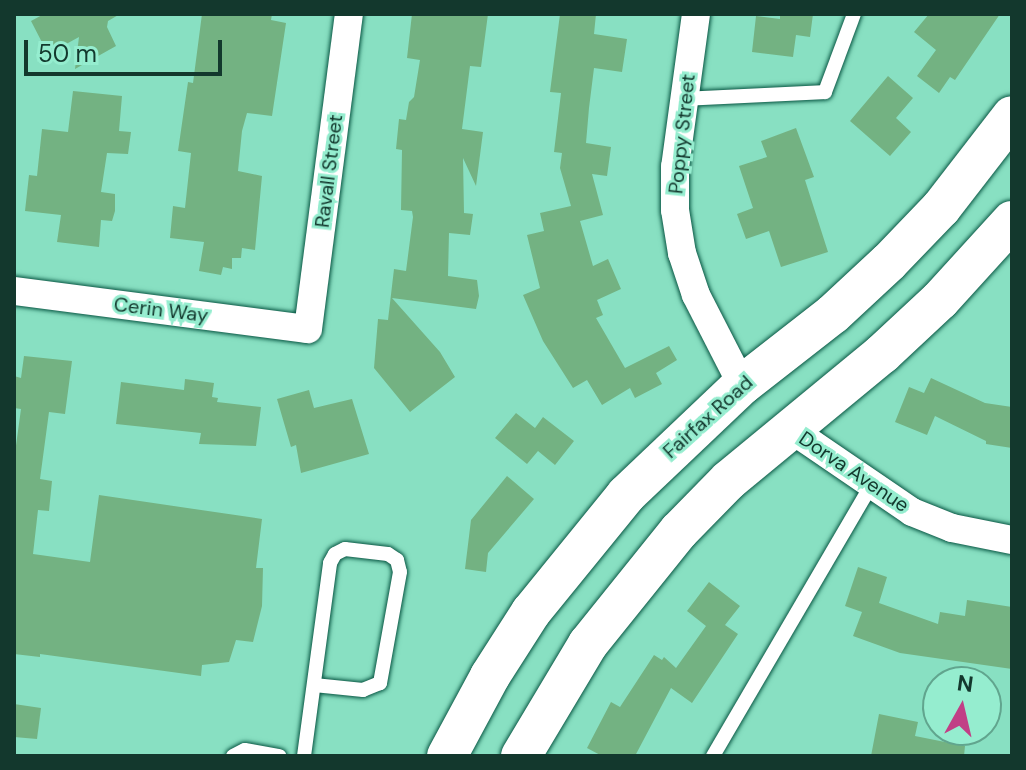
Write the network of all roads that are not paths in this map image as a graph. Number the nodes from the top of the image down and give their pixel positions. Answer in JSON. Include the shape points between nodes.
{"nodes":[{"id":1,"x":349,"y":14,"type":"edge"},
{"id":2,"x":696,"y":14,"type":"edge"},
{"id":3,"x":854,"y":14,"type":"edge"},
{"id":4,"x":684,"y":99,"type":"junction"},
{"id":5,"x":1012,"y":116,"type":"edge"},
{"id":6,"x":1012,"y":221,"type":"edge"},
{"id":7,"x":14,"y":291,"type":"edge"},
{"id":8,"x":308,"y":329,"type":"joint"},
{"id":9,"x":742,"y":385,"type":"junction"},
{"id":10,"x":789,"y":428,"type":"junction"},
{"id":11,"x":871,"y":486,"type":"junction"},
{"id":12,"x":1012,"y":540,"type":"edge"},
{"id":13,"x":314,"y":685,"type":"junction"},
{"id":14,"x":233,"y":756,"type":"edge"},
{"id":15,"x":279,"y":756,"type":"edge"},
{"id":16,"x":304,"y":756,"type":"edge"},
{"id":17,"x":447,"y":756,"type":"edge"},
{"id":18,"x":521,"y":756,"type":"edge"},
{"id":19,"x":713,"y":756,"type":"edge"}],
"edges":[{"from":1,"to":8,"type":"street","name":"Ravall Street"},
{"from":2,"to":4,"type":"street","name":"Poppy Street"},
{"from":3,"to":4,"type":"lane","via":[[825,92]]},
{"from":4,"to":9,"type":"street","name":"Poppy Street","via":[[675,167],[682,253],[696,295]]},
{"from":5,"to":9,"type":"main road","name":"Fairfax Road","via":[[941,208],[889,262]]},
{"from":6,"to":10,"type":"main road","via":[[882,354]]},
{"from":7,"to":8,"type":"street","name":"Cerin Way"},
{"from":9,"to":17,"type":"main road","name":"Fairfax Road","via":[[679,441],[576,552],[490,676]]},
{"from":10,"to":11,"type":"street","name":"Dorva Avenue"},
{"from":10,"to":18,"type":"main road","via":[[729,480],[631,586],[580,656]]},
{"from":11,"to":12,"type":"street","name":"Dorva Avenue","via":[[912,512],[952,528]]},
{"from":11,"to":19,"type":"lane"},
{"from":13,"to":13,"type":"lane","via":[[363,690],[380,683],[400,572],[397,560],[388,554],[345,549],[335,554]]},
{"from":13,"to":16,"type":"lane"},
{"from":14,"to":15,"type":"lane","via":[[245,750]]}]}
